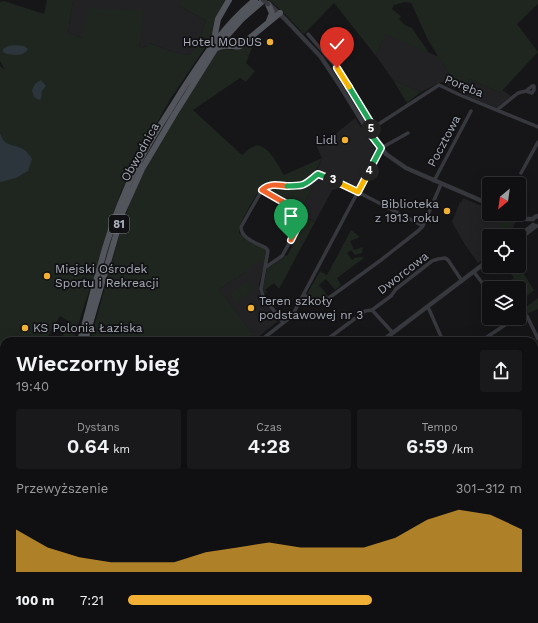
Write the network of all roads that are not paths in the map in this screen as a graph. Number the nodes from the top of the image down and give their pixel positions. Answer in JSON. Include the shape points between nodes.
{"nodes":[{"id":1,"x":255,"y":0,"type":"edge"},
{"id":2,"x":227,"y":1,"type":"edge"},
{"id":3,"x":265,"y":1,"type":"edge"},
{"id":4,"x":280,"y":14,"type":"junction"},
{"id":5,"x":218,"y":19,"type":"junction"},
{"id":6,"x":269,"y":21,"type":"junction"},
{"id":7,"x":229,"y":24,"type":"junction"},
{"id":8,"x":228,"y":33,"type":"junction"},
{"id":9,"x":308,"y":34,"type":"dead end"},
{"id":10,"x":215,"y":45,"type":"junction"},
{"id":11,"x":230,"y":46,"type":"junction"},
{"id":12,"x":526,"y":91,"type":"dead end"},
{"id":13,"x":497,"y":110,"type":"junction"},
{"id":14,"x":471,"y":111,"type":"dead end"},
{"id":15,"x":538,"y":127,"type":"edge"},
{"id":16,"x":374,"y":128,"type":"junction"},
{"id":17,"x":368,"y":131,"type":"junction"},
{"id":18,"x":408,"y":133,"type":"dead end"},
{"id":19,"x":538,"y":142,"type":"edge"},
{"id":20,"x":381,"y":148,"type":"junction"},
{"id":21,"x":521,"y":173,"type":"dead end"},
{"id":22,"x":434,"y":181,"type":"junction"},
{"id":23,"x":441,"y":184,"type":"junction"},
{"id":24,"x":262,"y":190,"type":"junction"},
{"id":25,"x":358,"y":192,"type":"junction"},
{"id":26,"x":482,"y":201,"type":"edge"},
{"id":27,"x":526,"y":218,"type":"edge"},
{"id":28,"x":536,"y":221,"type":"edge"},
{"id":29,"x":526,"y":222,"type":"joint"},
{"id":30,"x":423,"y":226,"type":"junction"},
{"id":31,"x":528,"y":229,"type":"joint"},
{"id":32,"x":526,"y":231,"type":"edge"},
{"id":33,"x":482,"y":266,"type":"edge"},
{"id":34,"x":266,"y":267,"type":"junction"},
{"id":35,"x":474,"y":272,"type":"junction"},
{"id":36,"x":462,"y":281,"type":"junction"},
{"id":37,"x":482,"y":283,"type":"edge"},
{"id":38,"x":304,"y":295,"type":"junction"},
{"id":39,"x":428,"y":307,"type":"junction"},
{"id":40,"x":372,"y":310,"type":"junction"},
{"id":41,"x":526,"y":316,"type":"edge"},
{"id":42,"x":283,"y":324,"type":"junction"},
{"id":43,"x":502,"y":325,"type":"edge"},
{"id":44,"x":393,"y":333,"type":"junction"},
{"id":45,"x":81,"y":337,"type":"edge"},
{"id":46,"x":86,"y":337,"type":"edge"},
{"id":47,"x":265,"y":337,"type":"edge"},
{"id":48,"x":330,"y":337,"type":"edge"},
{"id":49,"x":388,"y":337,"type":"edge"},
{"id":50,"x":441,"y":337,"type":"edge"},
{"id":51,"x":486,"y":337,"type":"edge"},
{"id":52,"x":537,"y":337,"type":"edge"}],
"edges":[{"from":1,"to":7,"type":"main road","name":"Obwodnica","number":"81"},
{"from":2,"to":5,"type":"main road"},
{"from":3,"to":4,"type":"street"},
{"from":3,"to":6,"type":"main road","via":[[272,13]]},
{"from":3,"to":8,"type":"main road","name":"Obwodnica","number":"81","via":[[253,8]]},
{"from":4,"to":6,"type":"main road"},
{"from":4,"to":17,"type":"street","via":[[330,69]]},
{"from":5,"to":7,"type":"main road","via":[[221,25]]},
{"from":5,"to":10,"type":"main road"},
{"from":6,"to":11,"type":"main road","via":[[240,46]]},
{"from":7,"to":10,"type":"main road","name":"Obwodnica","number":"81"},
{"from":8,"to":10,"type":"main road","name":"Obwodnica","number":"81"},
{"from":8,"to":11,"type":"main road"},
{"from":9,"to":16,"type":"street","via":[[337,68]]},
{"from":10,"to":11,"type":"main road"},
{"from":10,"to":45,"type":"main road","name":"Obwodnica","number":"81","via":[[200,62],[154,136],[126,188],[110,233]]},
{"from":10,"to":46,"type":"main road","name":"Obwodnica","number":"81","via":[[133,187],[116,232]]},
{"from":12,"to":13,"type":"street","via":[[518,93]]},
{"from":13,"to":15,"type":"street","name":"Poręba"},
{"from":13,"to":16,"type":"street","name":"Poręba","via":[[439,85]]},
{"from":14,"to":22,"type":"street","name":"Pocztowa"},
{"from":16,"to":17,"type":"street","name":"Poręba"},
{"from":17,"to":20,"type":"street"},
{"from":18,"to":20,"type":"street"},
{"from":19,"to":21,"type":"street"},
{"from":20,"to":22,"type":"street","via":[[396,162]]},
{"from":20,"to":25,"type":"street"},
{"from":22,"to":23,"type":"street"},
{"from":23,"to":26,"type":"street"},
{"from":23,"to":30,"type":"street"},
{"from":24,"to":25,"type":"street","via":[[270,185],[301,186],[318,174]]},
{"from":24,"to":34,"type":"street","via":[[241,227],[241,232],[243,236],[267,250]]},
{"from":24,"to":34,"type":"street","via":[[303,216],[282,256]]},
{"from":25,"to":30,"type":"street"},
{"from":25,"to":38,"type":"street"},
{"from":27,"to":28,"type":"street"},
{"from":28,"to":29,"type":"street"},
{"from":28,"to":31,"type":"street"},
{"from":28,"to":32,"type":"street"},
{"from":29,"to":31,"type":"street"},
{"from":30,"to":38,"type":"street","via":[[322,303]]},
{"from":33,"to":35,"type":"street"},
{"from":34,"to":42,"type":"street","via":[[261,288],[263,296]]},
{"from":35,"to":36,"type":"street"},
{"from":35,"to":37,"type":"street"},
{"from":36,"to":39,"type":"street"},
{"from":36,"to":40,"type":"street","name":"Dworcowa","via":[[448,260],[438,259],[432,261]]},
{"from":38,"to":42,"type":"street","via":[[292,316]]},
{"from":39,"to":44,"type":"street"},
{"from":39,"to":50,"type":"street"},
{"from":40,"to":44,"type":"street","name":"Dworcowa"},
{"from":40,"to":48,"type":"street","name":"Dworcowa","via":[[365,310]]},
{"from":41,"to":52,"type":"street"},
{"from":42,"to":47,"type":"street"},
{"from":43,"to":51,"type":"street"},
{"from":44,"to":49,"type":"street"}]}
